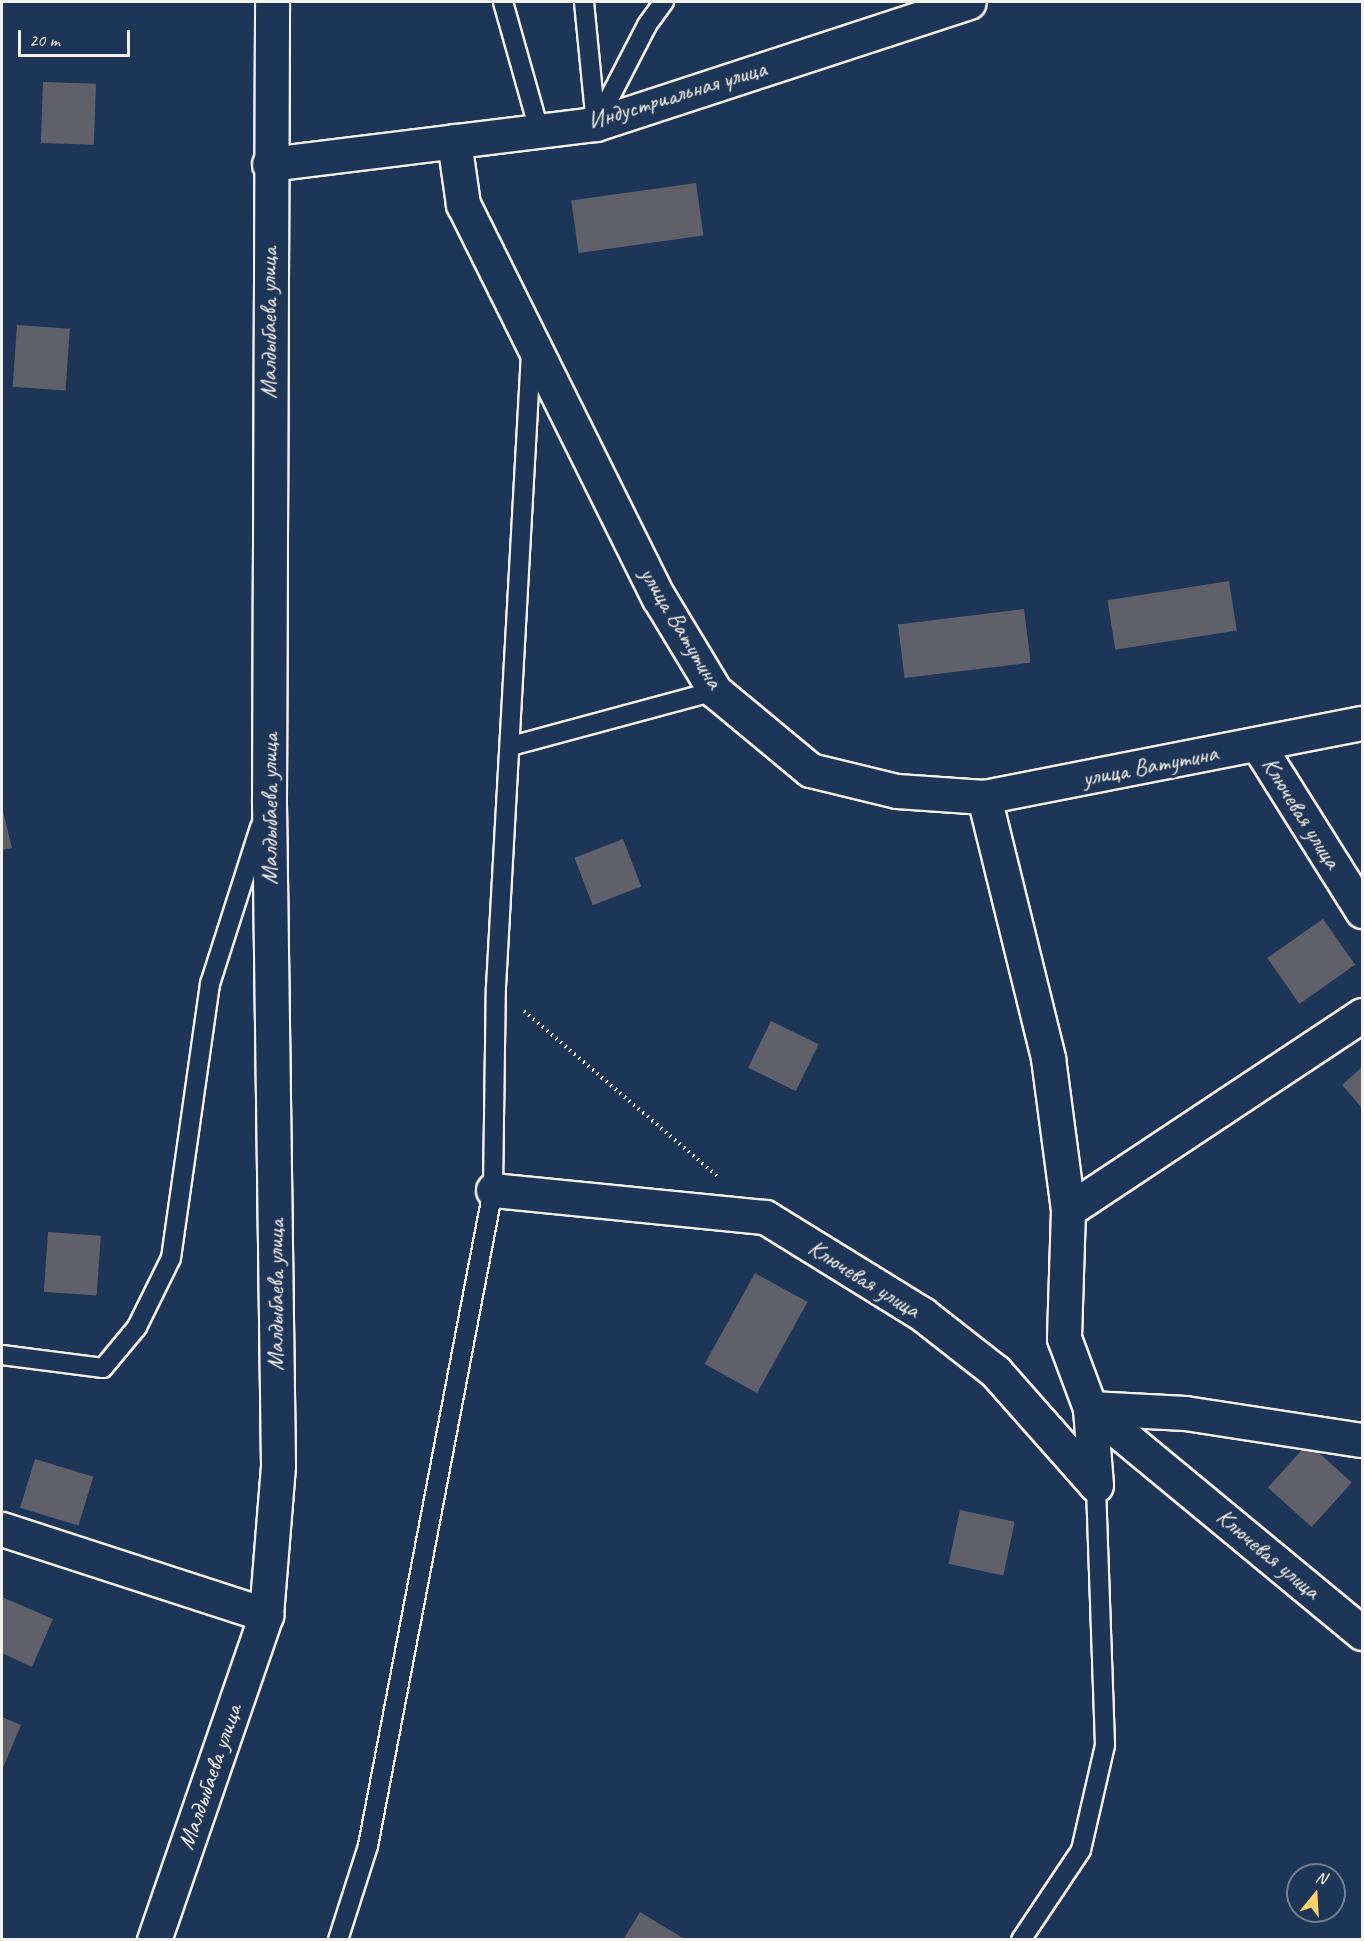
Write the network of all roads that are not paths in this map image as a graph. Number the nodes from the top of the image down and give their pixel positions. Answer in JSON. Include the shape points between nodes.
{"nodes":[{"id":1,"x":272,"y":2,"type":"edge"},
{"id":2,"x":503,"y":2,"type":"edge"},
{"id":3,"x":584,"y":2,"type":"edge"},
{"id":4,"x":664,"y":2,"type":"edge"},
{"id":5,"x":969,"y":2,"type":"edge"},
{"id":6,"x":596,"y":124,"type":"junction"},
{"id":7,"x":539,"y":130,"type":"junction"},
{"id":8,"x":454,"y":141,"type":"junction"},
{"id":9,"x":269,"y":164,"type":"junction"},
{"id":10,"x":531,"y":342,"type":"junction"},
{"id":11,"x":715,"y":691,"type":"junction"},
{"id":12,"x":1362,"y":723,"type":"edge"},
{"id":13,"x":1258,"y":745,"type":"junction"},
{"id":14,"x":511,"y":746,"type":"junction"},
{"id":15,"x":984,"y":797,"type":"junction"},
{"id":16,"x":269,"y":800,"type":"junction"},
{"id":17,"x":1362,"y":911,"type":"edge"},
{"id":18,"x":1362,"y":1015,"type":"edge"},
{"id":19,"x":493,"y":1190,"type":"junction"},
{"id":20,"x":1068,"y":1210,"type":"junction"},
{"id":21,"x":2,"y":1355,"type":"edge"},
{"id":22,"x":1090,"y":1408,"type":"junction"},
{"id":23,"x":1362,"y":1440,"type":"edge"},
{"id":24,"x":1096,"y":1485,"type":"junction"},
{"id":25,"x":2,"y":1529,"type":"edge"},
{"id":26,"x":266,"y":1615,"type":"junction"},
{"id":27,"x":1362,"y":1633,"type":"edge"},
{"id":28,"x":154,"y":1940,"type":"edge"},
{"id":29,"x":338,"y":1940,"type":"edge"},
{"id":30,"x":1022,"y":1940,"type":"edge"}],
"edges":[{"from":1,"to":9,"type":"street","name":"Малдыбаева улица"},
{"from":2,"to":7,"type":"lane"},
{"from":3,"to":6,"type":"lane"},
{"from":4,"to":6,"type":"lane","via":[[647,25]]},
{"from":5,"to":6,"type":"street","name":"Индустриальная улица"},
{"from":6,"to":7,"type":"street","name":"Индустриальная улица"},
{"from":7,"to":8,"type":"street","name":"Индустриальная улица"},
{"from":8,"to":9,"type":"street","name":"Индустриальная улица"},
{"from":8,"to":10,"type":"street","name":"улица Ватутина","via":[[463,204]]},
{"from":9,"to":16,"type":"street","name":"Малдыбаева улица"},
{"from":10,"to":11,"type":"street","name":"улица Ватутина","via":[[659,598]]},
{"from":10,"to":14,"type":"lane"},
{"from":11,"to":14,"type":"lane"},
{"from":11,"to":15,"type":"street","name":"улица Ватутина","via":[[810,770],[897,791]]},
{"from":12,"to":13,"type":"street","name":"улица Ватутина"},
{"from":13,"to":15,"type":"street","name":"улица Ватутина"},
{"from":13,"to":17,"type":"street","name":"Ключевая улица"},
{"from":14,"to":19,"type":"lane","via":[[496,987]]},
{"from":15,"to":20,"type":"street","via":[[1048,1058]]},
{"from":16,"to":21,"type":"lane","via":[[210,984],[171,1258],[137,1327],[103,1368]]},
{"from":16,"to":26,"type":"street","name":"Малдыбаева улица","via":[[278,1466]]},
{"from":18,"to":20,"type":"street"},
{"from":19,"to":24,"type":"street","name":"Ключевая улица","via":[[765,1217],[922,1314],[995,1371]]},
{"from":19,"to":29,"type":"lane","via":[[368,1846]]},
{"from":20,"to":22,"type":"street","via":[[1064,1338]]},
{"from":22,"to":23,"type":"street","via":[[1185,1413]]},
{"from":22,"to":24,"type":"street"},
{"from":22,"to":27,"type":"street","name":"Ключевая улица"},
{"from":24,"to":30,"type":"lane","via":[[1105,1745],[1081,1850]]},
{"from":25,"to":26,"type":"street"},
{"from":26,"to":28,"type":"street","name":"Малдыбаева улица"}]}
